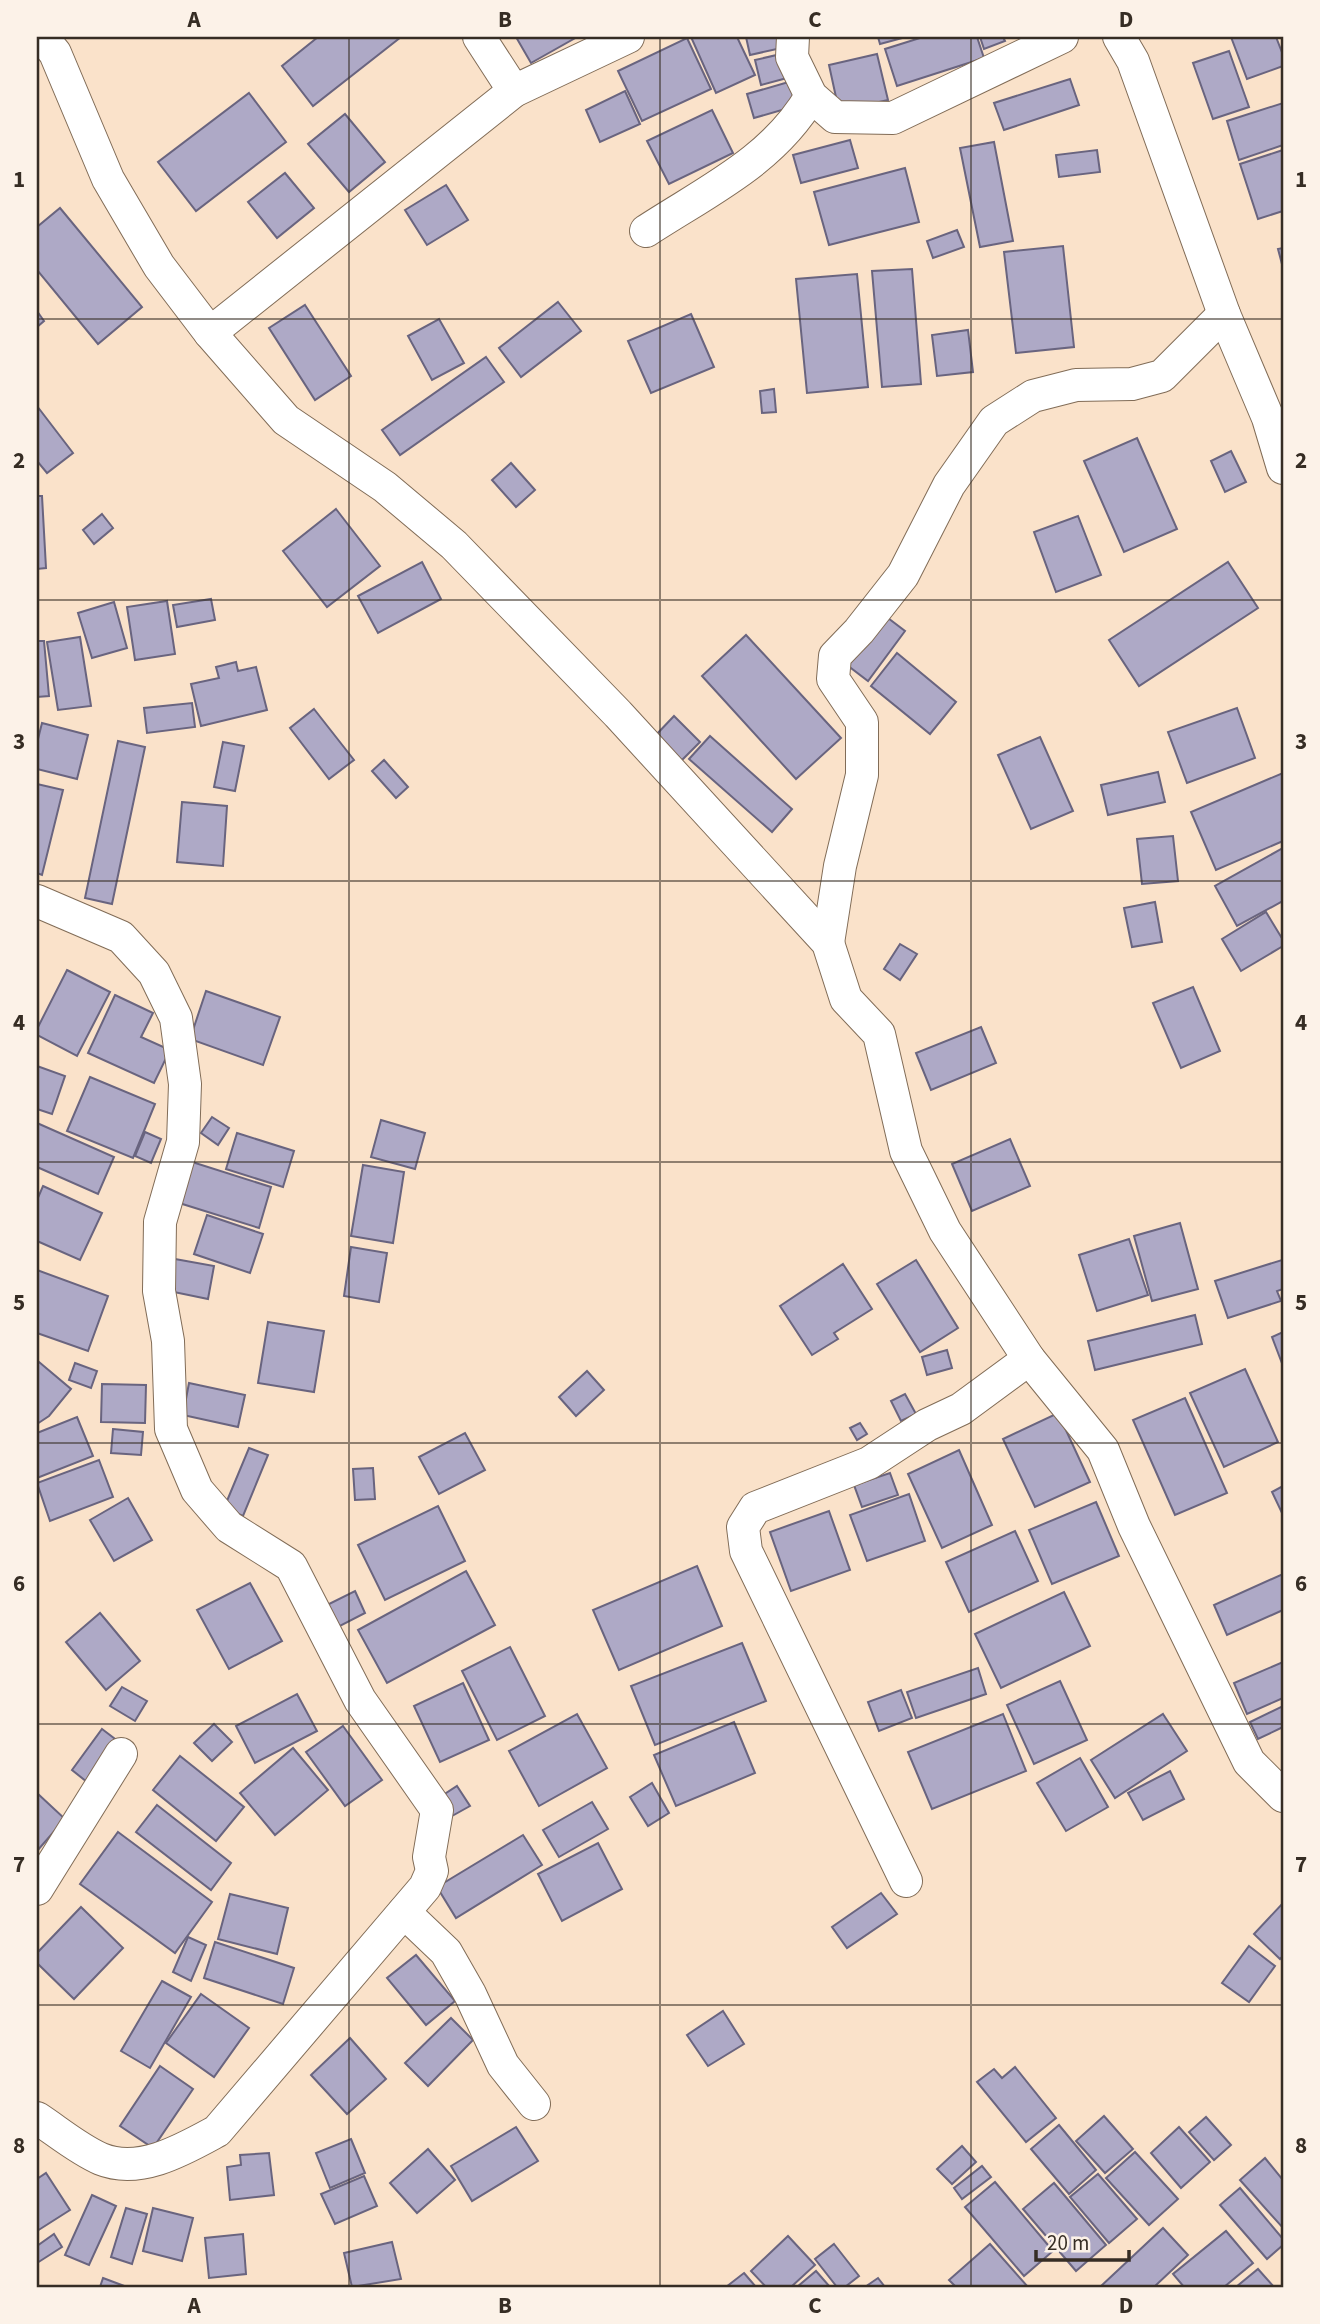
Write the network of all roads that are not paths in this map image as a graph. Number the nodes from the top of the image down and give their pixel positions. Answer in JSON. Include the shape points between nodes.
{"nodes":[{"id":1,"x":42,"y":37,"type":"edge"},
{"id":2,"x":479,"y":37,"type":"edge"},
{"id":3,"x":628,"y":37,"type":"edge"},
{"id":4,"x":793,"y":37,"type":"edge"},
{"id":5,"x":1062,"y":37,"type":"edge"},
{"id":6,"x":1119,"y":37,"type":"edge"},
{"id":7,"x":514,"y":92,"type":"junction"},
{"id":8,"x":811,"y":96,"type":"junction"},
{"id":9,"x":646,"y":230,"type":"dead end"},
{"id":10,"x":1224,"y":313,"type":"junction"},
{"id":11,"x":210,"y":333,"type":"junction"},
{"id":12,"x":1276,"y":416,"type":"edge"},
{"id":13,"x":1283,"y":468,"type":"edge"},
{"id":14,"x":37,"y":901,"type":"edge"},
{"id":15,"x":828,"y":943,"type":"junction"},
{"id":16,"x":1029,"y":1359,"type":"junction"},
{"id":17,"x":121,"y":1754,"type":"dead end"},
{"id":18,"x":1283,"y":1796,"type":"edge"},
{"id":19,"x":906,"y":1881,"type":"dead end"},
{"id":20,"x":37,"y":1889,"type":"edge"},
{"id":21,"x":404,"y":1912,"type":"junction"},
{"id":22,"x":534,"y":2104,"type":"dead end"},
{"id":23,"x":37,"y":2118,"type":"edge"}],
"edges":[{"from":1,"to":11,"type":"street","via":[[55,53],[108,180],[159,266]]},
{"from":2,"to":7,"type":"street"},
{"from":3,"to":7,"type":"street"},
{"from":4,"to":8,"type":"street","via":[[792,57]]},
{"from":5,"to":8,"type":"street","via":[[894,118],[835,117]]},
{"from":6,"to":10,"type":"street","via":[[1133,61]]},
{"from":7,"to":11,"type":"street"},
{"from":8,"to":9,"type":"street","via":[[791,125],[749,167]]},
{"from":10,"to":12,"type":"street"},
{"from":10,"to":15,"type":"street","via":[[1162,376],[1132,384],[1076,385],[1032,396],[994,421],[949,485],[903,576],[835,656],[833,679],[862,722],[862,775],[840,866]]},
{"from":11,"to":15,"type":"street","via":[[286,420],[385,487],[454,545],[618,714]]},
{"from":12,"to":13,"type":"street"},
{"from":14,"to":21,"type":"street","via":[[121,937],[154,973],[176,1018],[185,1084],[183,1142],[160,1222],[159,1291],[168,1341],[171,1429],[197,1490],[229,1527],[291,1566],[360,1700],[437,1810],[429,1857],[432,1871]]},
{"from":15,"to":16,"type":"street","via":[[846,999],[879,1034],[906,1152],[944,1231]]},
{"from":16,"to":18,"type":"street","via":[[1103,1450],[1134,1525],[1249,1762]]},
{"from":16,"to":19,"type":"street","via":[[961,1409],[869,1462],[755,1508],[743,1527],[746,1551]]},
{"from":17,"to":20,"type":"street"},
{"from":21,"to":22,"type":"street","via":[[446,1952],[503,2065]]},
{"from":21,"to":23,"type":"street","via":[[217,2131],[171,2155],[140,2163],[102,2160]]}]}
